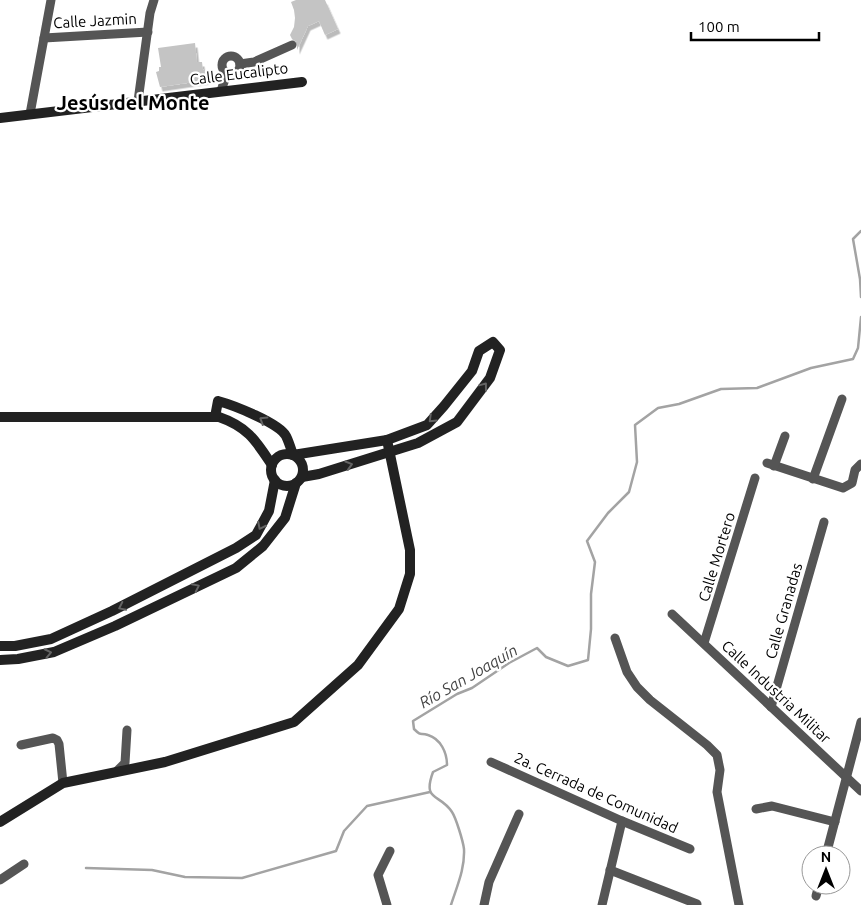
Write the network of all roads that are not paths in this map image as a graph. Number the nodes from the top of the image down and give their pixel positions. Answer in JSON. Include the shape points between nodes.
{"nodes":[{"id":1,"x":51,"y":0,"type":"edge"},
{"id":2,"x":154,"y":0,"type":"edge"},
{"id":3,"x":148,"y":32,"type":"junction"},
{"id":4,"x":44,"y":38,"type":"junction"},
{"id":5,"x":292,"y":45,"type":"dead end"},
{"id":6,"x":240,"y":64,"type":"junction"},
{"id":7,"x":227,"y":74,"type":"junction"},
{"id":8,"x":302,"y":82,"type":"dead end"},
{"id":9,"x":221,"y":91,"type":"junction"},
{"id":10,"x":138,"y":101,"type":"junction"},
{"id":11,"x":30,"y":114,"type":"junction"},
{"id":12,"x":0,"y":118,"type":"edge"},
{"id":13,"x":842,"y":398,"type":"dead end"},
{"id":14,"x":0,"y":417,"type":"edge"},
{"id":15,"x":215,"y":417,"type":"junction"},
{"id":16,"x":785,"y":436,"type":"dead end"},
{"id":17,"x":387,"y":440,"type":"junction"},
{"id":18,"x":390,"y":453,"type":"junction"},
{"id":19,"x":293,"y":455,"type":"junction"},
{"id":20,"x":861,"y":464,"type":"edge"},
{"id":21,"x":272,"y":465,"type":"junction"},
{"id":22,"x":755,"y":478,"type":"dead end"},
{"id":23,"x":813,"y":479,"type":"junction"},
{"id":24,"x":275,"y":480,"type":"junction"},
{"id":25,"x":299,"y":480,"type":"junction"},
{"id":26,"x":824,"y":522,"type":"dead end"},
{"id":27,"x":672,"y":614,"type":"dead end"},
{"id":28,"x":615,"y":638,"type":"dead end"},
{"id":29,"x":704,"y":644,"type":"junction"},
{"id":30,"x":0,"y":646,"type":"edge"},
{"id":31,"x":0,"y":660,"type":"edge"},
{"id":32,"x":771,"y":707,"type":"junction"},
{"id":33,"x":861,"y":722,"type":"edge"},
{"id":34,"x":127,"y":730,"type":"dead end"},
{"id":35,"x":21,"y":744,"type":"dead end"},
{"id":36,"x":492,"y":762,"type":"dead end"},
{"id":37,"x":117,"y":771,"type":"junction"},
{"id":38,"x":846,"y":776,"type":"junction"},
{"id":39,"x":63,"y":783,"type":"junction"},
{"id":40,"x":861,"y":791,"type":"edge"},
{"id":41,"x":756,"y":809,"type":"dead end"},
{"id":42,"x":518,"y":814,"type":"dead end"},
{"id":43,"x":622,"y":821,"type":"junction"},
{"id":44,"x":0,"y":822,"type":"edge"},
{"id":45,"x":835,"y":822,"type":"junction"},
{"id":46,"x":829,"y":845,"type":"edge"},
{"id":47,"x":690,"y":848,"type":"dead end"},
{"id":48,"x":390,"y":851,"type":"dead end"},
{"id":49,"x":24,"y":864,"type":"dead end"},
{"id":50,"x":610,"y":870,"type":"junction"},
{"id":51,"x":0,"y":880,"type":"edge"},
{"id":52,"x":697,"y":904,"type":"edge"},
{"id":53,"x":387,"y":905,"type":"edge"},
{"id":54,"x":484,"y":905,"type":"edge"},
{"id":55,"x":603,"y":905,"type":"edge"},
{"id":56,"x":739,"y":905,"type":"edge"}],
"edges":[{"from":1,"to":4,"type":"street"},
{"from":2,"to":3,"type":"street"},
{"from":3,"to":4,"type":"street","name":"Calle Jazmin"},
{"from":3,"to":10,"type":"street"},
{"from":4,"to":11,"type":"street"},
{"from":5,"to":6,"type":"street","via":[[254,62]]},
{"from":6,"to":7,"type":"street","via":[[237,72]]},
{"from":6,"to":7,"type":"street","via":[[232,55],[224,59],[222,67]]},
{"from":7,"to":9,"type":"street"},
{"from":8,"to":9,"type":"street","name":"Calle Eucalipto"},
{"from":9,"to":10,"type":"street","name":"Calle Eucalipto"},
{"from":10,"to":11,"type":"street","name":"Calle Eucalipto"},
{"from":11,"to":12,"type":"street","name":"Calle Eucalipto"},
{"from":13,"to":23,"type":"street"},
{"from":14,"to":15,"type":"street"},
{"from":19,"to":15,"type":"street","one_way":true,"via":[[286,435],[257,416],[218,401]]},
{"from":15,"to":21,"type":"street","via":[[236,423],[255,440]]},
{"from":16,"to":23,"type":"street","via":[[770,464]]},
{"from":17,"to":18,"type":"street"},
{"from":18,"to":17,"type":"street","one_way":true,"via":[[418,443],[457,422],[490,378],[500,350],[493,342],[479,351],[472,371],[427,425]]},
{"from":17,"to":19,"type":"street"},
{"from":25,"to":18,"type":"street","one_way":true},
{"from":18,"to":37,"type":"street","via":[[410,550],[410,574],[399,610],[358,665],[294,722],[165,762]]},
{"from":19,"to":21,"type":"street","via":[[283,454]]},
{"from":19,"to":25,"type":"street","via":[[303,466]]},
{"from":20,"to":23,"type":"street","via":[[855,470],[852,483],[843,488]]},
{"from":21,"to":24,"type":"street"},
{"from":22,"to":29,"type":"street","name":"Calle Mortero"},
{"from":24,"to":25,"type":"street","via":[[287,486]]},
{"from":24,"to":30,"type":"street","one_way":true,"via":[[269,511],[256,535],[236,548],[112,612],[51,639]]},
{"from":31,"to":25,"type":"street","one_way":true,"via":[[54,652],[236,568],[263,546],[285,518]]},
{"from":26,"to":32,"type":"street","name":"Calle Granadas"},
{"from":27,"to":29,"type":"street","name":"Calle Industria Militar"},
{"from":28,"to":56,"type":"street","via":[[627,672],[637,687],[717,755],[720,770],[717,792]]},
{"from":29,"to":32,"type":"street","name":"Calle Industria Militar"},
{"from":32,"to":38,"type":"street","name":"Calle Industria Militar"},
{"from":33,"to":38,"type":"street"},
{"from":34,"to":37,"type":"street","via":[[125,763]]},
{"from":35,"to":39,"type":"street","via":[[57,740]]},
{"from":36,"to":43,"type":"street","name":"2a. Cerrada de Comunidad"},
{"from":37,"to":39,"type":"street"},
{"from":38,"to":40,"type":"street","name":"Calle Industria Militar"},
{"from":38,"to":45,"type":"street"},
{"from":39,"to":44,"type":"street"},
{"from":41,"to":45,"type":"street","via":[[772,806]]},
{"from":42,"to":54,"type":"street","via":[[489,882]]},
{"from":43,"to":47,"type":"street","name":"2a. Cerrada de Comunidad"},
{"from":43,"to":50,"type":"street"},
{"from":45,"to":46,"type":"street"},
{"from":48,"to":53,"type":"street","via":[[378,875]]},
{"from":49,"to":51,"type":"street"},
{"from":50,"to":52,"type":"street"},
{"from":50,"to":55,"type":"street"}]}
